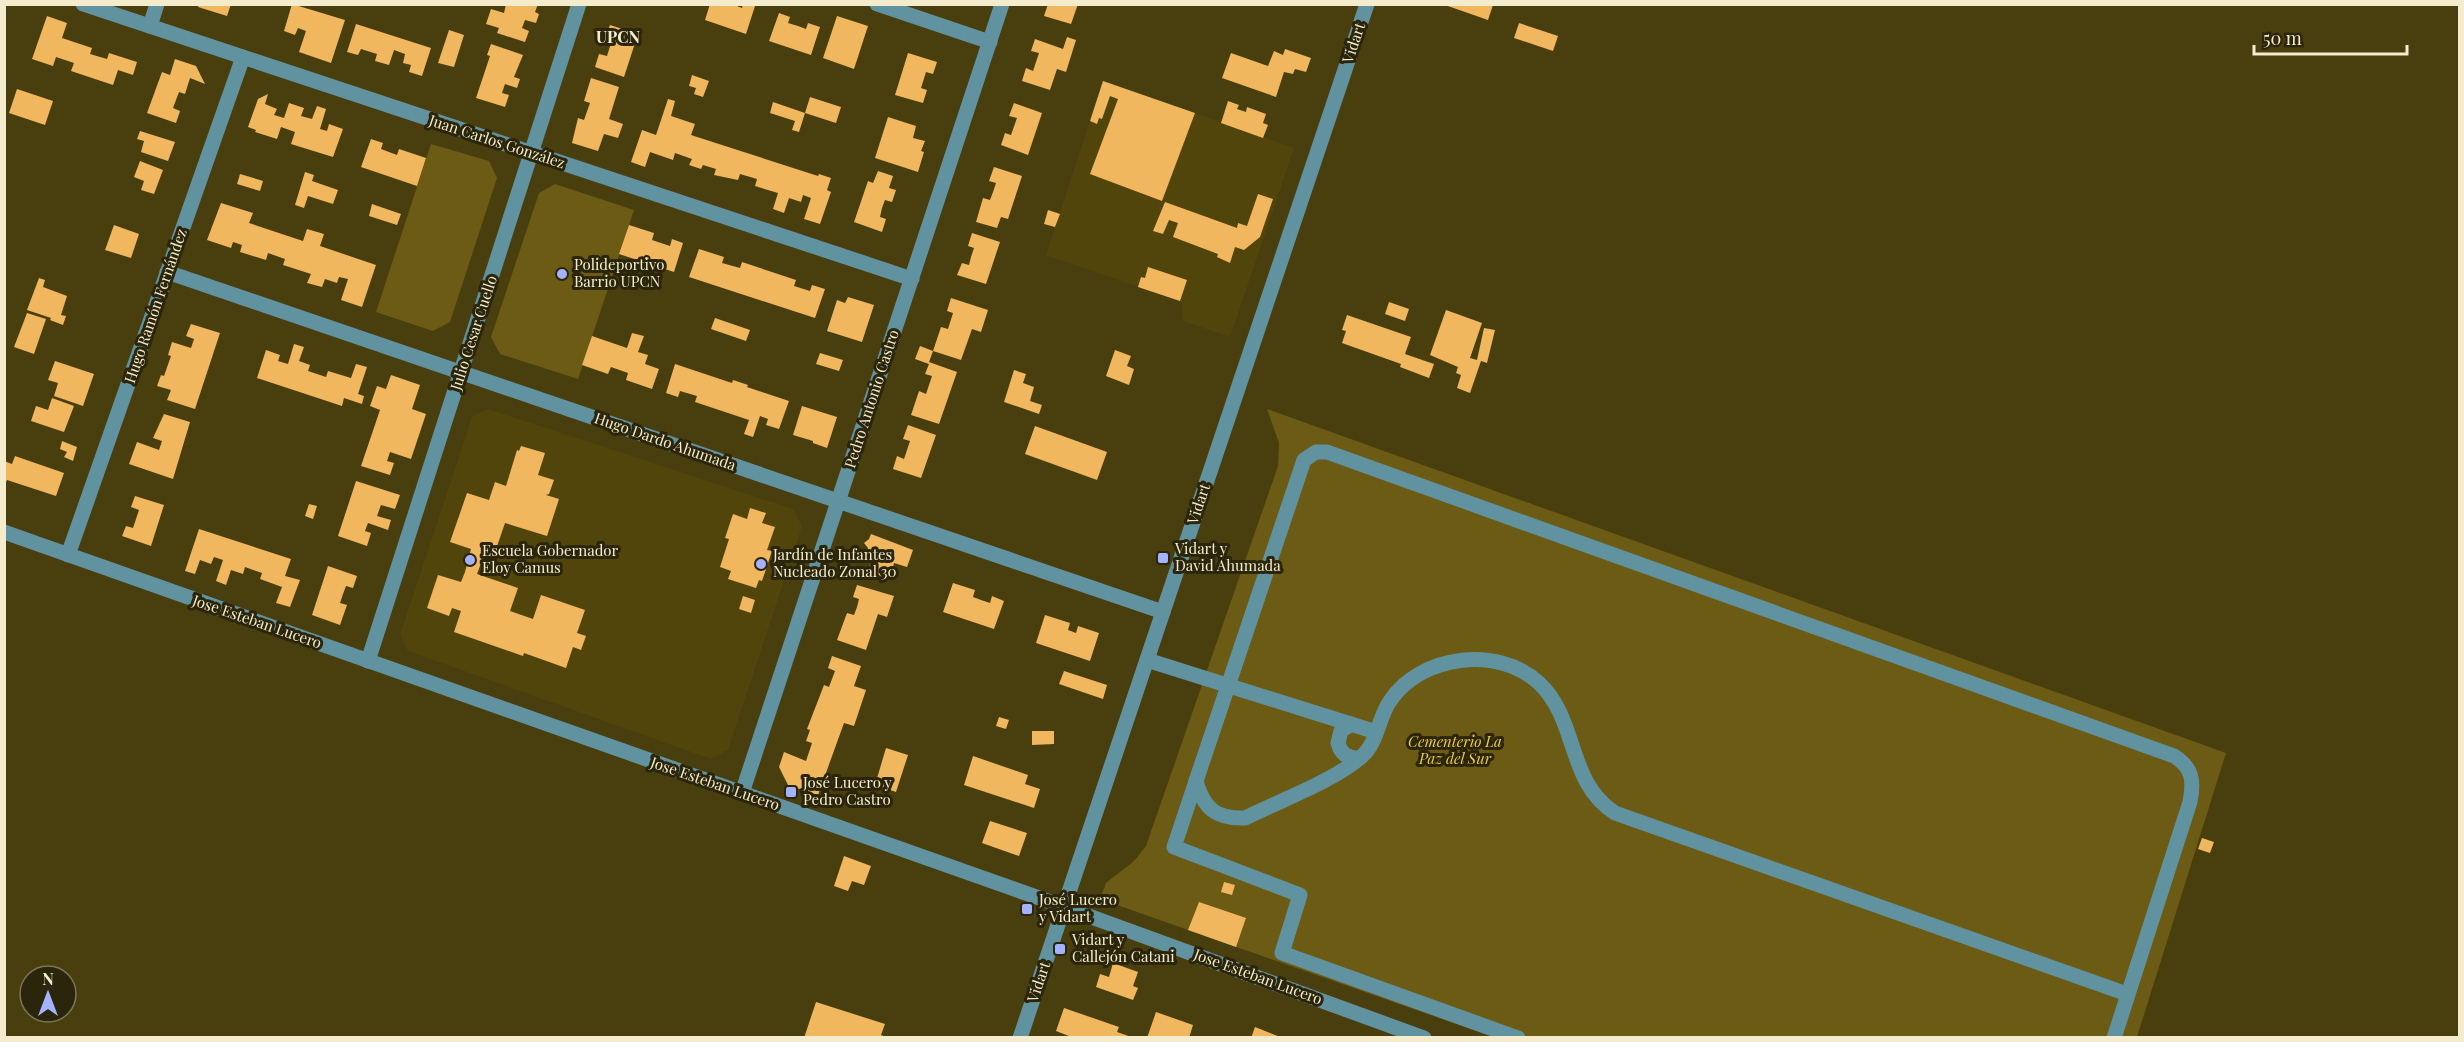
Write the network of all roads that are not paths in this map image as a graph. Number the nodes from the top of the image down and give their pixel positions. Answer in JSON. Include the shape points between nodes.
{"nodes":[{"id":1,"x":83,"y":4,"type":"edge"},
{"id":2,"x":157,"y":4,"type":"edge"},
{"id":3,"x":579,"y":4,"type":"edge"},
{"id":4,"x":877,"y":4,"type":"edge"},
{"id":5,"x":1002,"y":4,"type":"edge"},
{"id":6,"x":1367,"y":4,"type":"edge"},
{"id":7,"x":150,"y":26,"type":"junction"},
{"id":8,"x":990,"y":42,"type":"junction"},
{"id":9,"x":243,"y":57,"type":"junction"},
{"id":10,"x":531,"y":153,"type":"junction"},
{"id":11,"x":167,"y":272,"type":"junction"},
{"id":12,"x":912,"y":279,"type":"junction"},
{"id":13,"x":461,"y":373,"type":"junction"},
{"id":14,"x":838,"y":501,"type":"junction"},
{"id":15,"x":4,"y":532,"type":"edge"},
{"id":16,"x":68,"y":555,"type":"junction"},
{"id":17,"x":1163,"y":612,"type":"junction"},
{"id":18,"x":1147,"y":660,"type":"junction"},
{"id":19,"x":368,"y":661,"type":"junction"},
{"id":20,"x":1227,"y":685,"type":"junction"},
{"id":21,"x":1351,"y":724,"type":"junction"},
{"id":22,"x":1376,"y":732,"type":"junction"},
{"id":23,"x":1360,"y":758,"type":"junction"},
{"id":24,"x":1196,"y":781,"type":"junction"},
{"id":25,"x":742,"y":793,"type":"junction"},
{"id":26,"x":1064,"y":907,"type":"junction"},
{"id":27,"x":2127,"y":994,"type":"junction"},
{"id":28,"x":1020,"y":1038,"type":"edge"},
{"id":29,"x":1424,"y":1038,"type":"edge"},
{"id":30,"x":1518,"y":1038,"type":"edge"},
{"id":31,"x":2114,"y":1038,"type":"edge"}],
"edges":[{"from":1,"to":7,"type":"street","name":"Juan Carlos González"},
{"from":2,"to":7,"type":"street"},
{"from":3,"to":10,"type":"street","name":"Julio Cesar Cuello"},
{"from":4,"to":8,"type":"street"},
{"from":5,"to":8,"type":"street","name":"Pedro Antonio Castro"},
{"from":6,"to":17,"type":"street","name":"Vidart"},
{"from":7,"to":9,"type":"street","name":"Juan Carlos González"},
{"from":8,"to":12,"type":"street","name":"Pedro Antonio Castro"},
{"from":9,"to":10,"type":"street","name":"Juan Carlos González"},
{"from":9,"to":11,"type":"street","name":"Hugo Ramón Fernández"},
{"from":10,"to":12,"type":"street","name":"Juan Carlos González"},
{"from":10,"to":13,"type":"street","name":"Julio Cesar Cuello"},
{"from":11,"to":13,"type":"street","name":"Hugo Dardo Ahumada"},
{"from":11,"to":16,"type":"street","name":"Hugo Ramón Fernández"},
{"from":12,"to":14,"type":"street","name":"Pedro Antonio Castro"},
{"from":13,"to":14,"type":"street","name":"Hugo Dardo Ahumada"},
{"from":13,"to":19,"type":"street","name":"Julio Cesar Cuello"},
{"from":14,"to":17,"type":"street","name":"Hugo Dardo Ahumada"},
{"from":14,"to":25,"type":"street","name":"Pedro Antonio Castro"},
{"from":15,"to":16,"type":"street","name":"Jose Esteban Lucero"},
{"from":16,"to":19,"type":"street","name":"Jose Esteban Lucero"},
{"from":17,"to":18,"type":"street","name":"Vidart"},
{"from":18,"to":20,"type":"street"},
{"from":18,"to":26,"type":"street","name":"Vidart"},
{"from":19,"to":25,"type":"street","name":"Jose Esteban Lucero"},
{"from":20,"to":21,"type":"street"},
{"from":20,"to":24,"type":"street"},
{"from":20,"to":27,"type":"street","via":[[1304,460],[1316,452],[1327,452],[2183,761],[2192,778],[2190,802]]},
{"from":21,"to":22,"type":"street"},
{"from":21,"to":23,"type":"street","via":[[1341,731],[1338,743],[1348,757]]},
{"from":22,"to":23,"type":"street","via":[[1368,751]]},
{"from":22,"to":27,"type":"street","via":[[1389,701],[1416,674],[1453,662],[1486,660],[1509,665],[1529,675],[1550,696],[1565,723],[1581,775],[1590,791],[1615,813]]},
{"from":23,"to":24,"type":"street","via":[[1347,769],[1245,818],[1229,819],[1216,814],[1203,800]]},
{"from":24,"to":30,"type":"street","via":[[1174,847],[1300,895],[1282,953]]},
{"from":25,"to":26,"type":"street","name":"Jose Esteban Lucero"},
{"from":26,"to":28,"type":"street","name":"Vidart"},
{"from":26,"to":29,"type":"street","name":"Jose Esteban Lucero"},
{"from":27,"to":31,"type":"street"}]}
